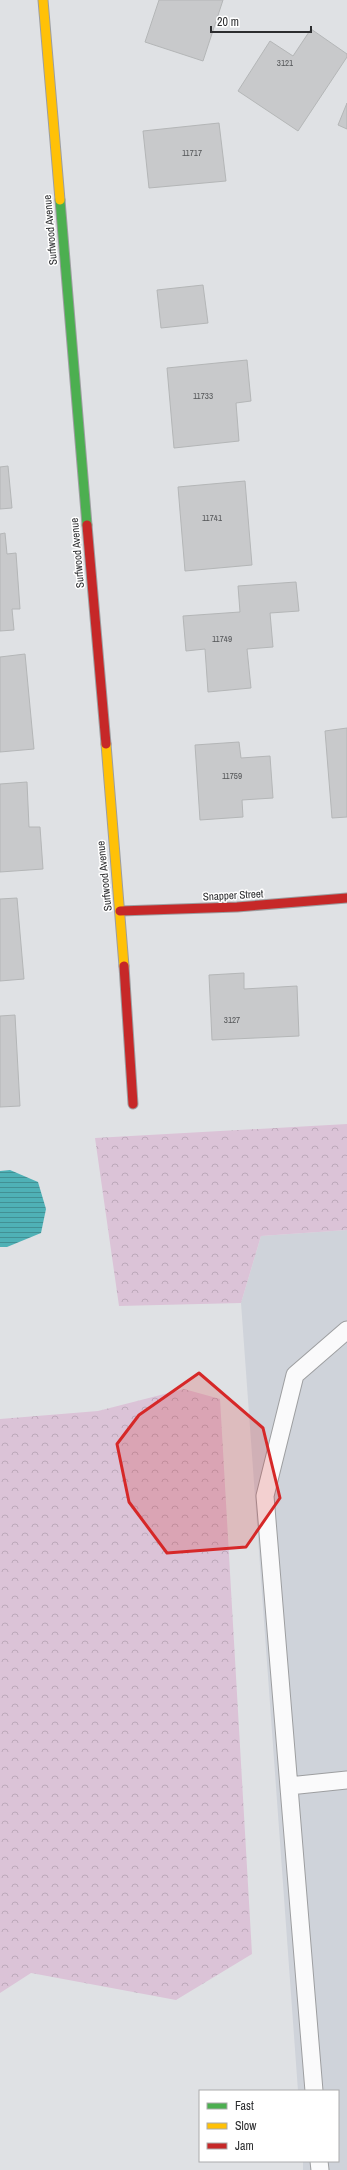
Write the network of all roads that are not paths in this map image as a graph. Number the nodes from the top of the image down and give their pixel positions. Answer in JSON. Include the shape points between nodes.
{"nodes":[{"id":1,"x":43,"y":0,"type":"edge"},
{"id":2,"x":347,"y":898,"type":"edge"},
{"id":3,"x":120,"y":911,"type":"junction"},
{"id":4,"x":133,"y":1104,"type":"dead end"},
{"id":5,"x":347,"y":1330,"type":"edge"},
{"id":6,"x":347,"y":1780,"type":"edge"},
{"id":7,"x":289,"y":1786,"type":"junction"},
{"id":8,"x":314,"y":2090,"type":"edge"}],
"edges":[{"from":1,"to":3,"type":"street","name":"Surfwood Avenue"},
{"from":2,"to":3,"type":"street","name":"Snapper Street","via":[[237,907]]},
{"from":3,"to":4,"type":"street","name":"Surfwood Avenue"},
{"from":5,"to":7,"type":"lane","via":[[295,1375],[265,1496]]},
{"from":6,"to":7,"type":"lane"},
{"from":7,"to":8,"type":"lane"}]}
